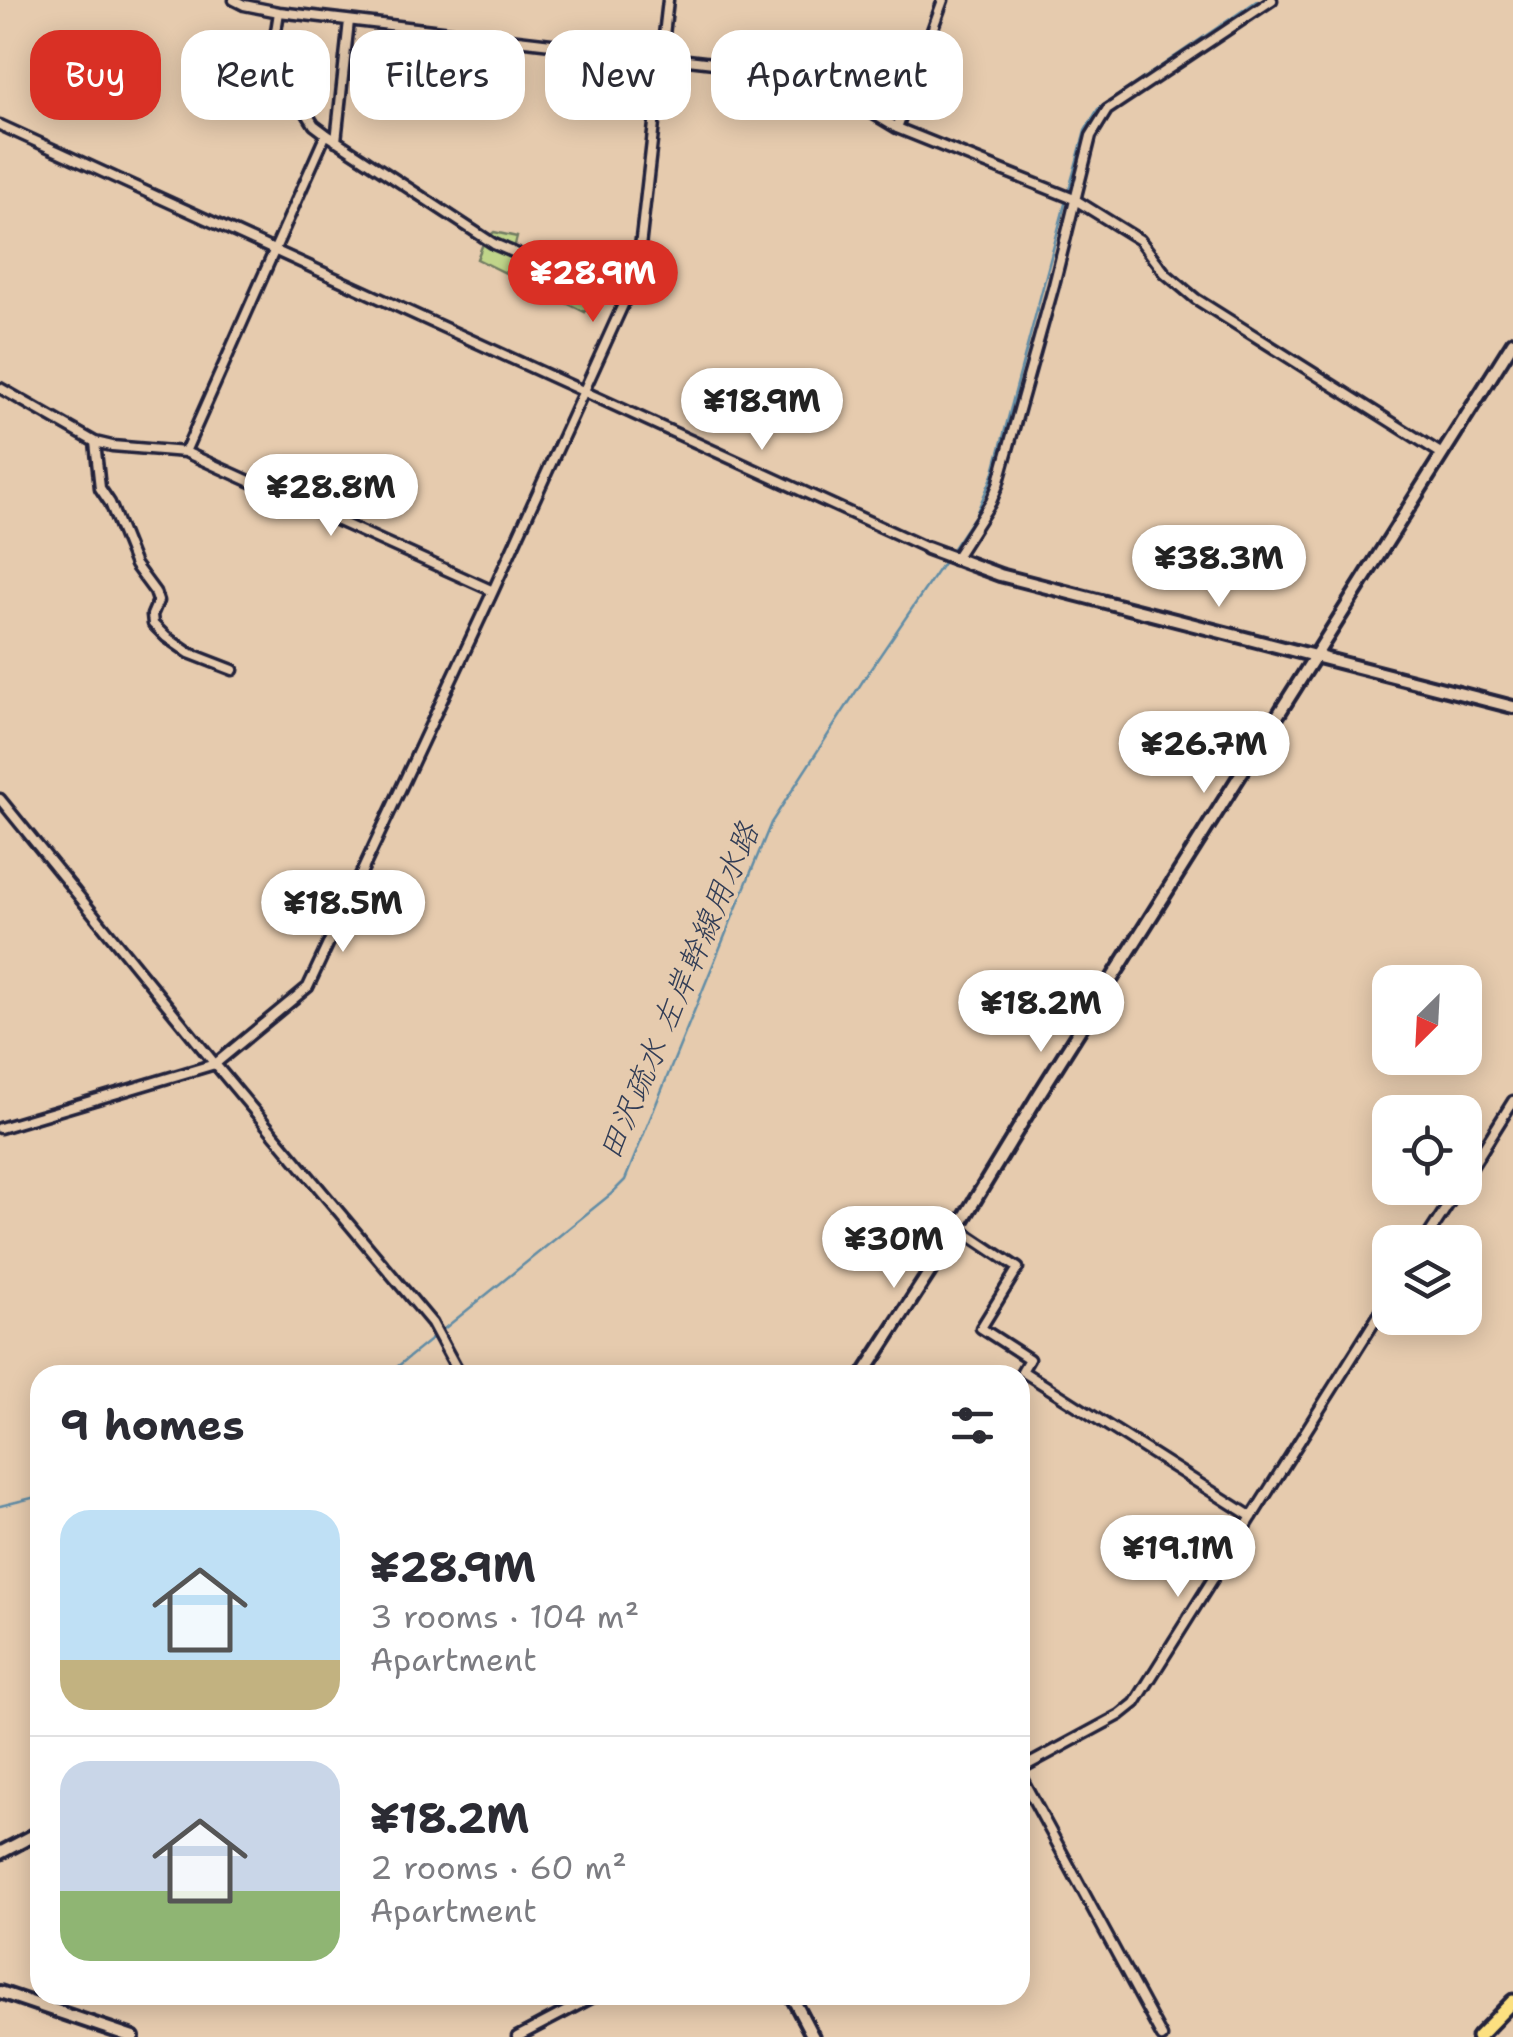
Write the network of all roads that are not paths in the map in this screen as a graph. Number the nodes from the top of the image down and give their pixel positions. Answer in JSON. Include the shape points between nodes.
{"nodes":[{"id":1,"x":234,"y":0,"type":"edge"},
{"id":2,"x":668,"y":0,"type":"edge"},
{"id":3,"x":943,"y":0,"type":"edge"},
{"id":4,"x":1272,"y":0,"type":"edge"},
{"id":5,"x":279,"y":12,"type":"junction"},
{"id":6,"x":349,"y":20,"type":"junction"},
{"id":7,"x":665,"y":30,"type":"edge"},
{"id":8,"x":545,"y":43,"type":"edge"},
{"id":9,"x":691,"y":60,"type":"edge"},
{"id":10,"x":655,"y":120,"type":"edge"},
{"id":11,"x":0,"y":124,"type":"edge"},
{"id":12,"x":897,"y":128,"type":"junction"},
{"id":13,"x":326,"y":134,"type":"junction"},
{"id":14,"x":336,"y":140,"type":"junction"},
{"id":15,"x":1074,"y":199,"type":"junction"},
{"id":16,"x":272,"y":250,"type":"junction"},
{"id":17,"x":637,"y":274,"type":"junction"},
{"id":18,"x":1513,"y":342,"type":"edge"},
{"id":19,"x":1501,"y":360,"type":"junction"},
{"id":20,"x":1513,"y":368,"type":"edge"},
{"id":21,"x":0,"y":388,"type":"edge"},
{"id":22,"x":582,"y":392,"type":"junction"},
{"id":23,"x":96,"y":442,"type":"junction"},
{"id":24,"x":185,"y":452,"type":"junction"},
{"id":25,"x":1442,"y":454,"type":"junction"},
{"id":26,"x":927,"y":548,"type":"joint"},
{"id":27,"x":954,"y":560,"type":"junction"},
{"id":28,"x":493,"y":591,"type":"junction"},
{"id":29,"x":1317,"y":656,"type":"junction"},
{"id":30,"x":234,"y":670,"type":"dead end"},
{"id":31,"x":1513,"y":706,"type":"edge"},
{"id":32,"x":0,"y":799,"type":"edge"},
{"id":33,"x":215,"y":1064,"type":"junction"},
{"id":34,"x":1513,"y":1101,"type":"edge"},
{"id":35,"x":0,"y":1128,"type":"edge"},
{"id":36,"x":1482,"y":1151,"type":"edge"},
{"id":37,"x":958,"y":1228,"type":"junction"},
{"id":38,"x":1372,"y":1326,"type":"edge"},
{"id":39,"x":455,"y":1365,"type":"edge"},
{"id":40,"x":869,"y":1365,"type":"edge"},
{"id":41,"x":1026,"y":1365,"type":"edge"},
{"id":42,"x":1030,"y":1376,"type":"edge"},
{"id":43,"x":1252,"y":1517,"type":"junction"},
{"id":44,"x":1030,"y":1766,"type":"edge"},
{"id":45,"x":1030,"y":1791,"type":"edge"},
{"id":46,"x":30,"y":1838,"type":"edge"},
{"id":47,"x":0,"y":1854,"type":"edge"},
{"id":48,"x":0,"y":1992,"type":"edge"},
{"id":49,"x":1513,"y":2001,"type":"edge"},
{"id":50,"x":30,"y":2002,"type":"edge"},
{"id":51,"x":38,"y":2005,"type":"edge"},
{"id":52,"x":578,"y":2005,"type":"edge"},
{"id":53,"x":796,"y":2005,"type":"edge"},
{"id":54,"x":133,"y":2037,"type":"edge"},
{"id":55,"x":516,"y":2037,"type":"edge"},
{"id":56,"x":814,"y":2037,"type":"edge"},
{"id":57,"x":1162,"y":2037,"type":"edge"},
{"id":58,"x":1478,"y":2037,"type":"edge"}],
"edges":[{"from":1,"to":5,"type":"street"},
{"from":2,"to":7,"type":"street"},
{"from":3,"to":12,"type":"street"},
{"from":4,"to":15,"type":"street","via":[[1107,110],[1092,136]]},
{"from":5,"to":6,"type":"street"},
{"from":5,"to":13,"type":"street","via":[[272,56]]},
{"from":6,"to":8,"type":"street"},
{"from":6,"to":14,"type":"street"},
{"from":9,"to":12,"type":"street","via":[[806,74]]},
{"from":10,"to":17,"type":"street"},
{"from":11,"to":16,"type":"street"},
{"from":12,"to":15,"type":"street"},
{"from":13,"to":14,"type":"street"},
{"from":13,"to":16,"type":"street"},
{"from":14,"to":17,"type":"street","via":[[494,244],[532,260]]},
{"from":15,"to":25,"type":"street","via":[[1140,240],[1196,299]]},
{"from":15,"to":27,"type":"street","via":[[998,485]]},
{"from":16,"to":22,"type":"street"},
{"from":16,"to":24,"type":"street"},
{"from":17,"to":22,"type":"street"},
{"from":18,"to":19,"type":"street"},
{"from":19,"to":20,"type":"street"},
{"from":19,"to":25,"type":"street"},
{"from":21,"to":23,"type":"street"},
{"from":22,"to":26,"type":"street"},
{"from":22,"to":28,"type":"street"},
{"from":23,"to":24,"type":"street"},
{"from":23,"to":30,"type":"street","via":[[100,488],[158,601],[153,624],[189,654]]},
{"from":24,"to":28,"type":"street"},
{"from":25,"to":29,"type":"street"},
{"from":26,"to":27,"type":"street"},
{"from":27,"to":29,"type":"street"},
{"from":28,"to":33,"type":"street","via":[[308,987]]},
{"from":29,"to":31,"type":"street"},
{"from":29,"to":37,"type":"street"},
{"from":32,"to":33,"type":"street"},
{"from":33,"to":35,"type":"street"},
{"from":33,"to":39,"type":"street","via":[[434,1326]]},
{"from":34,"to":36,"type":"street"},
{"from":37,"to":40,"type":"street"},
{"from":37,"to":41,"type":"street","via":[[1018,1268],[980,1328],[1029,1360]]},
{"from":38,"to":43,"type":"street"},
{"from":42,"to":43,"type":"street"},
{"from":43,"to":44,"type":"street","via":[[1135,1704]]},
{"from":45,"to":57,"type":"street"},
{"from":46,"to":47,"type":"street"},
{"from":48,"to":50,"type":"street"},
{"from":49,"to":58,"type":"main road"},
{"from":51,"to":54,"type":"street"},
{"from":52,"to":55,"type":"street"},
{"from":53,"to":56,"type":"street"}]}
